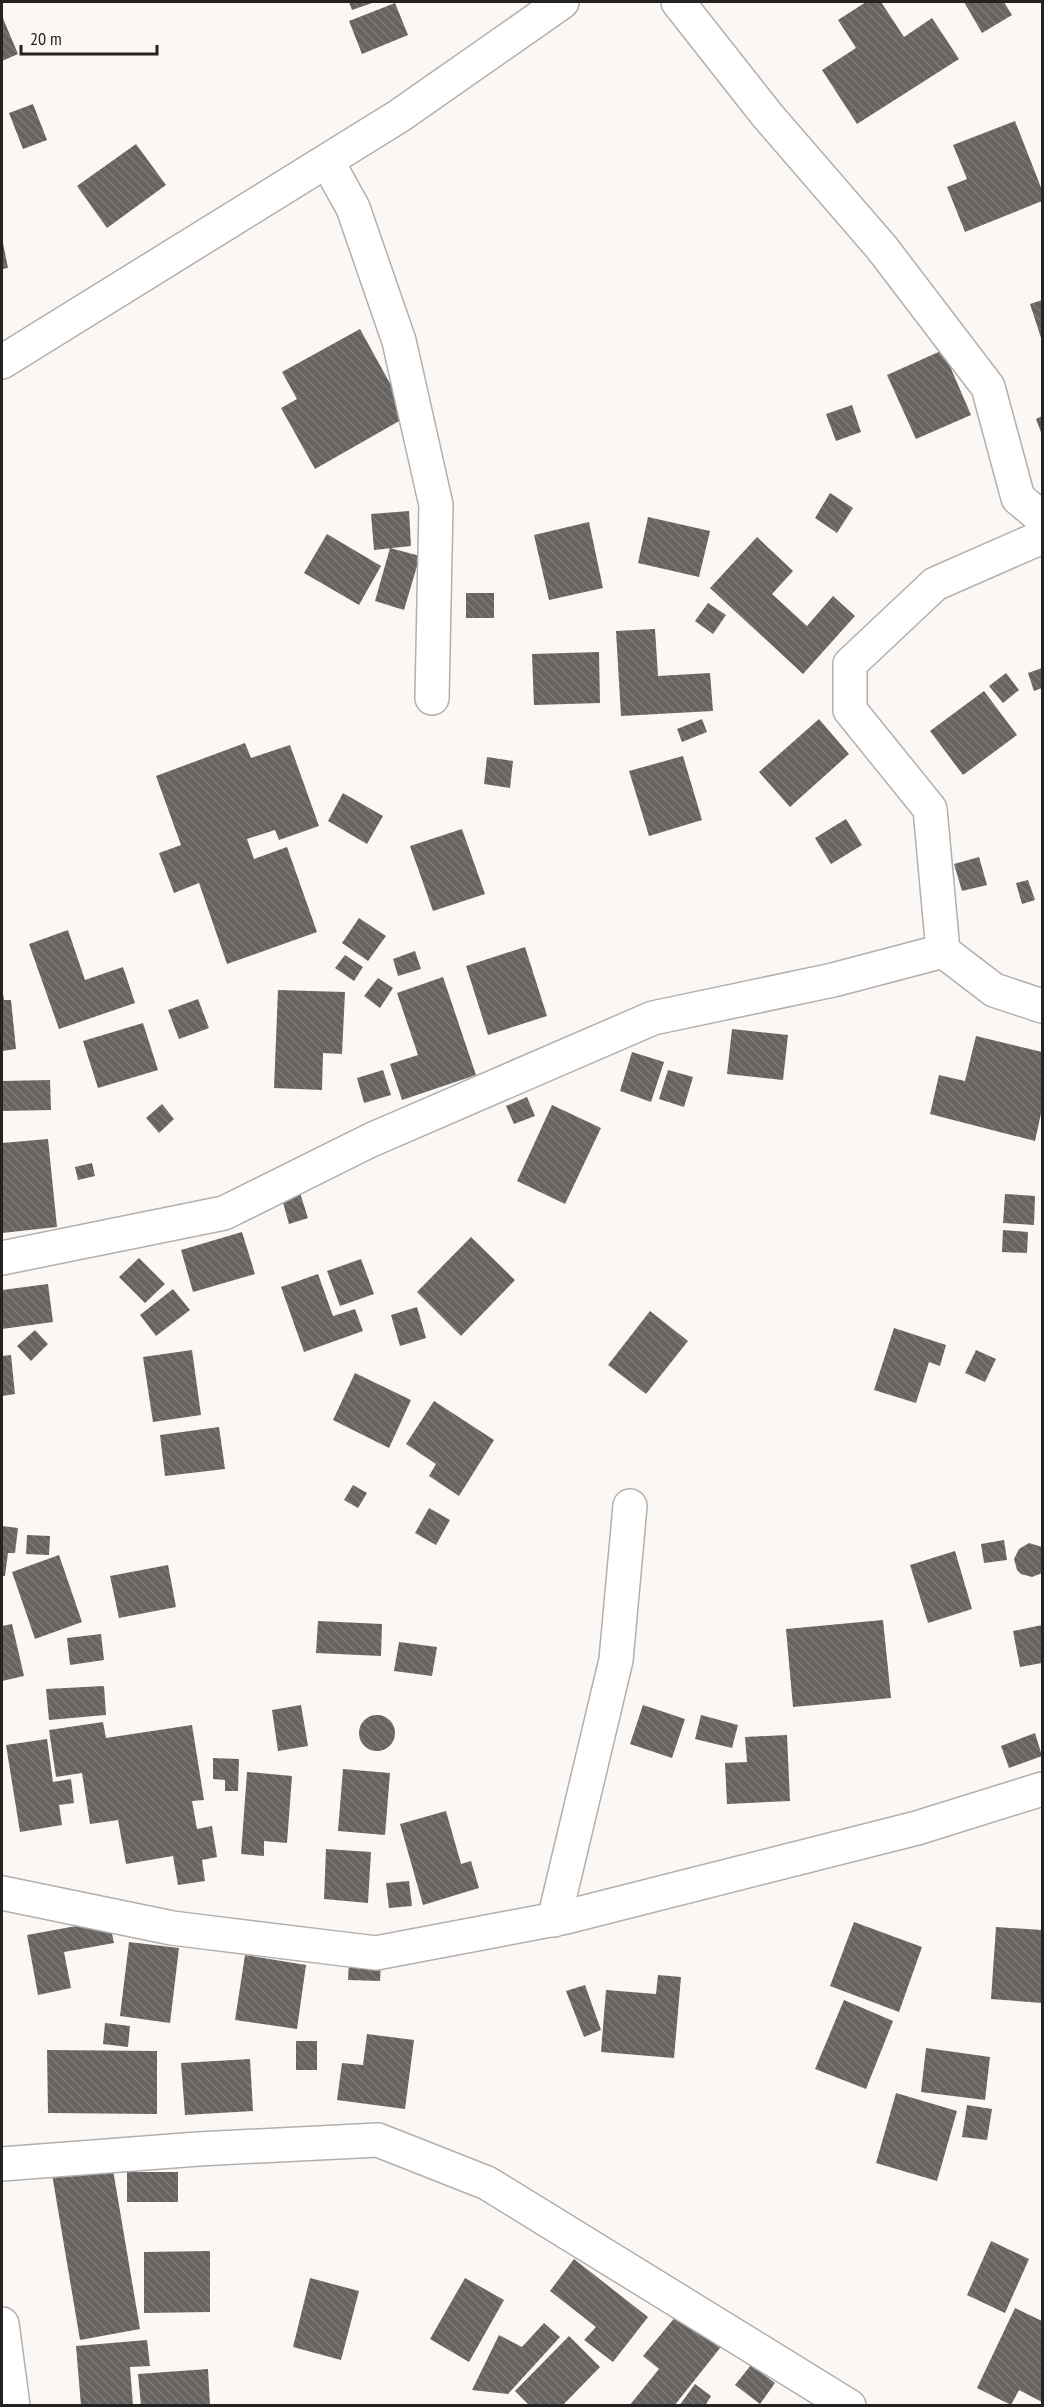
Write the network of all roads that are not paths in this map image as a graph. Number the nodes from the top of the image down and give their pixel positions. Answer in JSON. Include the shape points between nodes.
{"nodes":[{"id":1,"x":562,"y":2,"type":"edge"},
{"id":2,"x":678,"y":2,"type":"edge"},
{"id":3,"x":327,"y":161,"type":"junction"},
{"id":4,"x":2,"y":362,"type":"edge"},
{"id":5,"x":1042,"y":518,"type":"edge"},
{"id":6,"x":1042,"y":537,"type":"edge"},
{"id":7,"x":432,"y":698,"type":"dead end"},
{"id":8,"x":943,"y":951,"type":"junction"},
{"id":9,"x":1042,"y":1006,"type":"edge"},
{"id":10,"x":2,"y":1258,"type":"edge"},
{"id":11,"x":630,"y":1506,"type":"dead end"},
{"id":12,"x":1042,"y":1789,"type":"edge"},
{"id":13,"x":2,"y":1893,"type":"edge"},
{"id":14,"x":554,"y":1920,"type":"junction"},
{"id":15,"x":2,"y":2164,"type":"edge"},
{"id":16,"x":2,"y":2325,"type":"edge"},
{"id":17,"x":13,"y":2406,"type":"edge"},
{"id":18,"x":849,"y":2406,"type":"edge"}],
"edges":[{"from":1,"to":3,"type":"street","via":[[399,116]]},
{"from":2,"to":5,"type":"street","via":[[767,115],[882,248],[988,387],[1018,498]]},
{"from":3,"to":4,"type":"street"},
{"from":3,"to":7,"type":"street","via":[[353,208],[399,341],[436,505]]},
{"from":6,"to":8,"type":"street","via":[[935,584],[850,664],[850,710],[930,809]]},
{"from":8,"to":9,"type":"street","via":[[994,990]]},
{"from":8,"to":10,"type":"street","via":[[833,980],[653,1018],[371,1140],[224,1213]]},
{"from":11,"to":14,"type":"street","via":[[616,1660]]},
{"from":12,"to":14,"type":"street","via":[[917,1828]]},
{"from":13,"to":14,"type":"street","via":[[172,1928],[376,1953]]},
{"from":15,"to":18,"type":"street","via":[[378,2140],[487,2183]]},
{"from":16,"to":17,"type":"street"}]}
